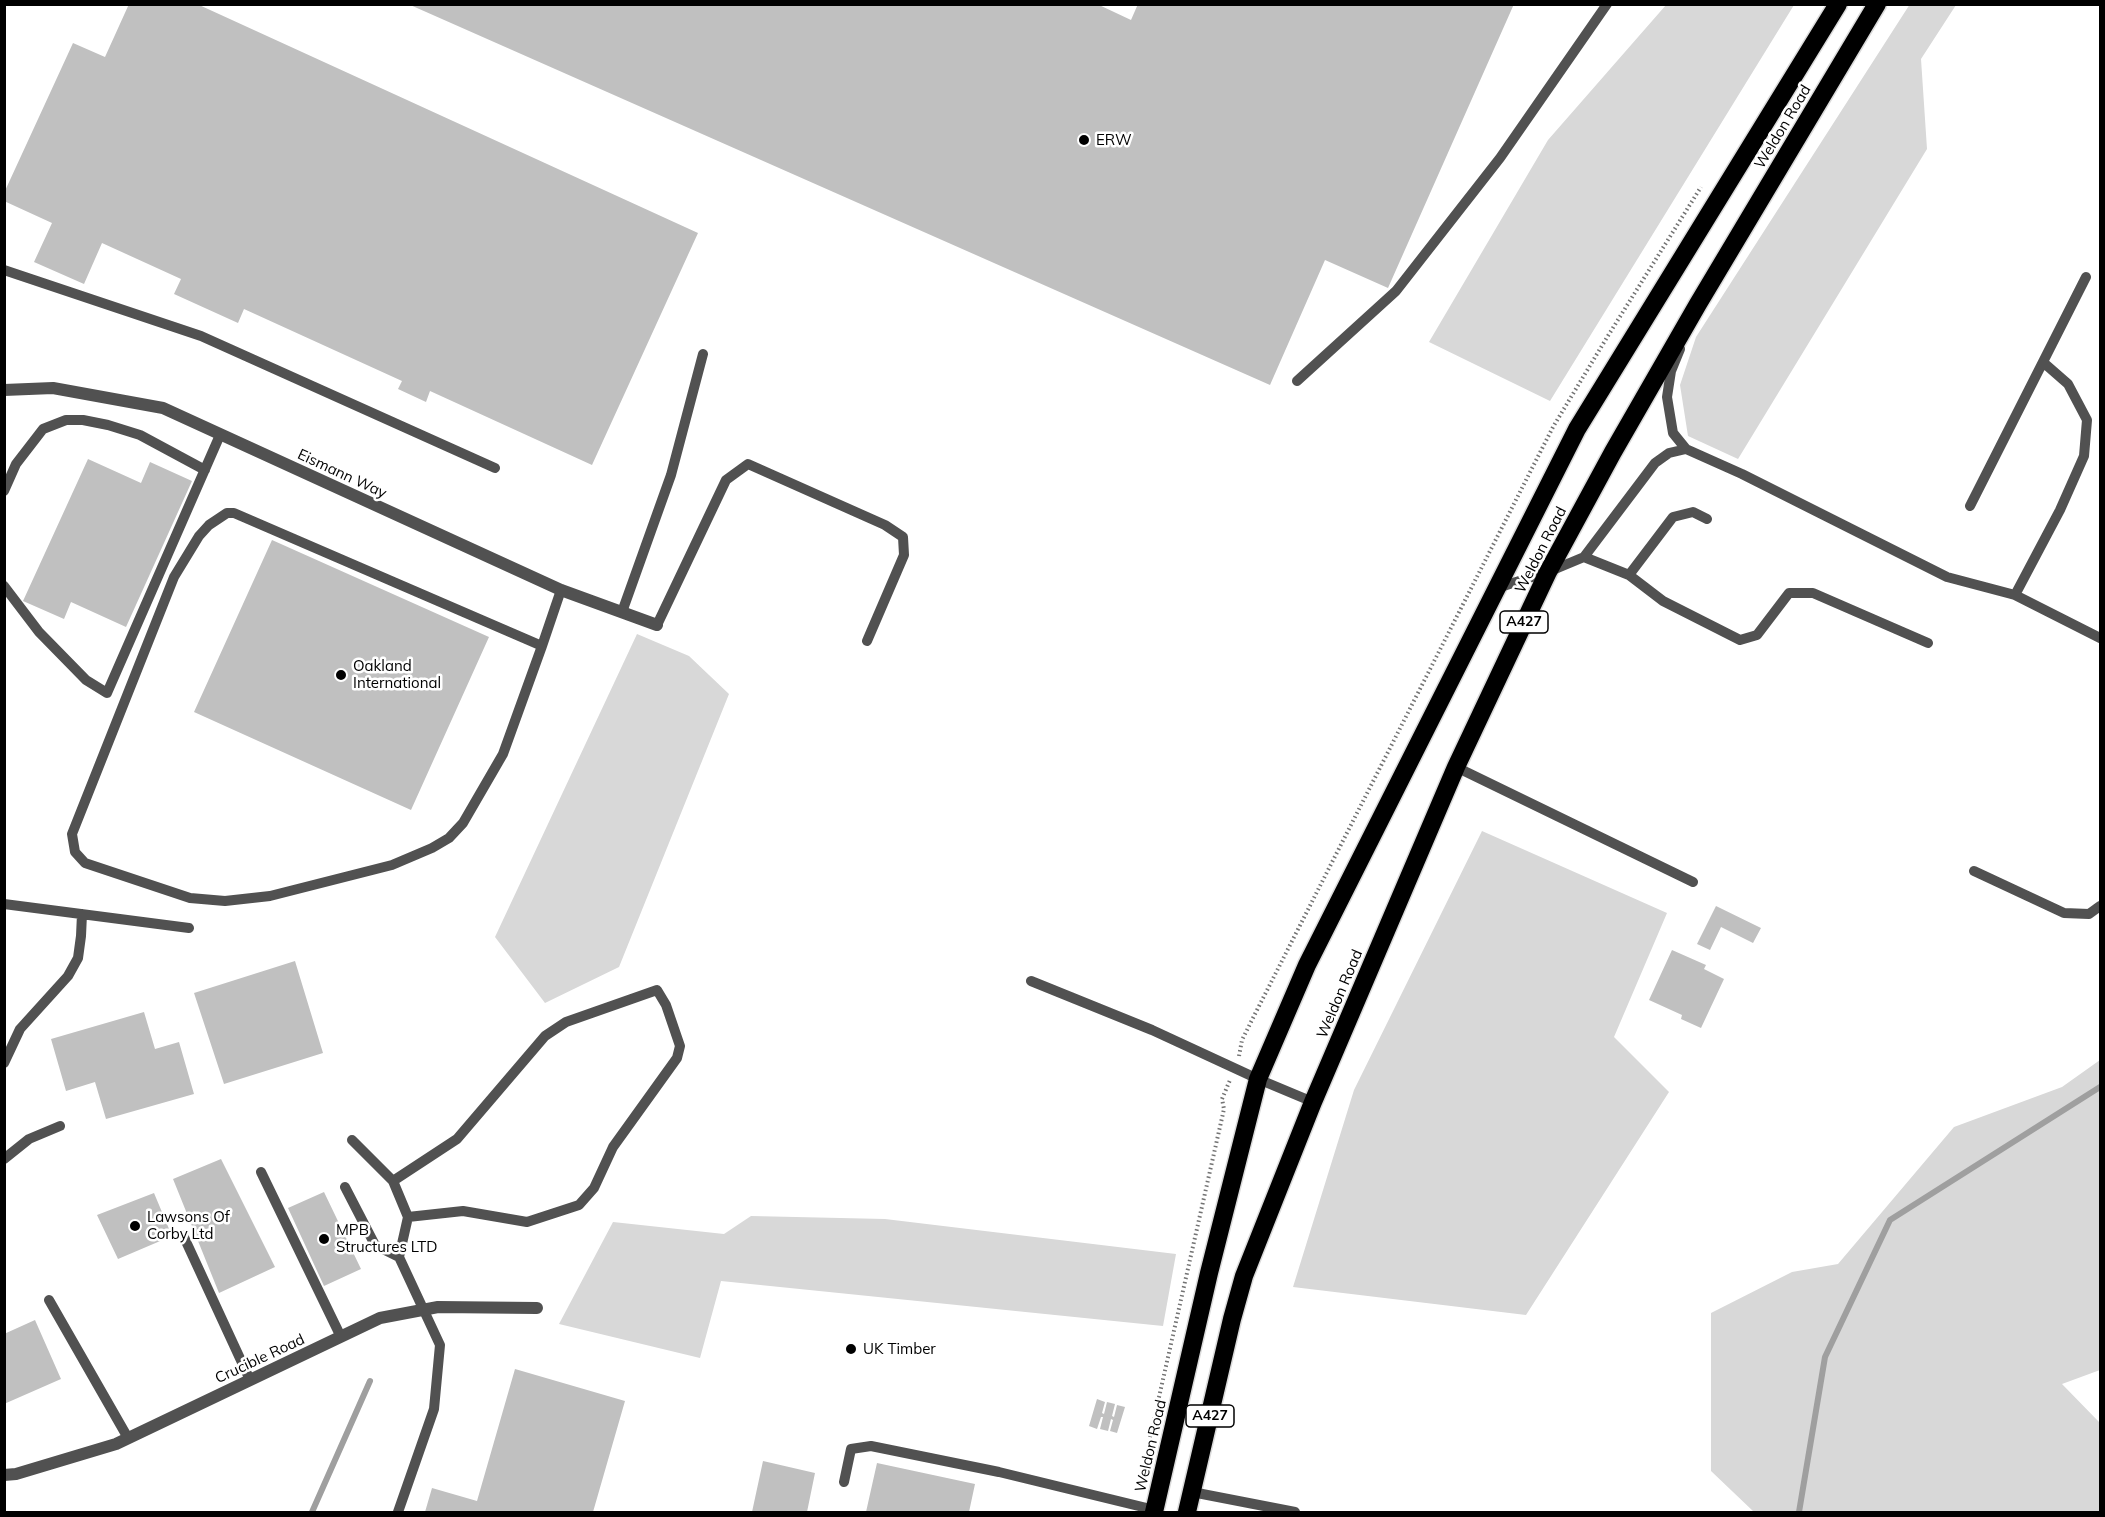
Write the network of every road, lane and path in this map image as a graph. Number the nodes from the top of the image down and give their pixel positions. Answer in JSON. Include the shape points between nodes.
{"nodes":[{"id":1,"x":1607,"y":4,"type":"edge"},
{"id":2,"x":1838,"y":4,"type":"edge"},
{"id":3,"x":1877,"y":4,"type":"edge"},
{"id":4,"x":4,"y":270,"type":"edge"},
{"id":5,"x":2086,"y":277,"type":"dead end"},
{"id":6,"x":1698,"y":304,"type":"junction"},
{"id":7,"x":703,"y":354,"type":"dead end"},
{"id":8,"x":2044,"y":363,"type":"junction"},
{"id":9,"x":1297,"y":381,"type":"dead end"},
{"id":10,"x":4,"y":390,"type":"edge"},
{"id":11,"x":220,"y":435,"type":"junction"},
{"id":12,"x":1686,"y":448,"type":"junction"},
{"id":13,"x":495,"y":468,"type":"dead end"},
{"id":14,"x":205,"y":470,"type":"junction"},
{"id":15,"x":4,"y":491,"type":"edge"},
{"id":16,"x":1970,"y":506,"type":"dead end"},
{"id":17,"x":1707,"y":519,"type":"dead end"},
{"id":18,"x":1584,"y":557,"type":"junction"},
{"id":19,"x":1548,"y":572,"type":"junction"},
{"id":20,"x":1629,"y":575,"type":"junction"},
{"id":21,"x":4,"y":586,"type":"edge"},
{"id":22,"x":1497,"y":588,"type":"junction"},
{"id":23,"x":561,"y":590,"type":"junction"},
{"id":24,"x":2015,"y":596,"type":"junction"},
{"id":25,"x":622,"y":612,"type":"junction"},
{"id":26,"x":657,"y":625,"type":"joint"},
{"id":27,"x":2100,"y":638,"type":"edge"},
{"id":28,"x":867,"y":641,"type":"dead end"},
{"id":29,"x":1928,"y":642,"type":"dead end"},
{"id":30,"x":542,"y":646,"type":"junction"},
{"id":31,"x":1456,"y":767,"type":"junction"},
{"id":32,"x":1974,"y":871,"type":"dead end"},
{"id":33,"x":1693,"y":882,"type":"dead end"},
{"id":34,"x":4,"y":904,"type":"edge"},
{"id":35,"x":2100,"y":906,"type":"edge"},
{"id":36,"x":82,"y":914,"type":"junction"},
{"id":37,"x":189,"y":928,"type":"dead end"},
{"id":38,"x":1030,"y":981,"type":"dead end"},
{"id":39,"x":4,"y":1063,"type":"edge"},
{"id":40,"x":1258,"y":1079,"type":"junction"},
{"id":41,"x":1313,"y":1102,"type":"junction"},
{"id":42,"x":60,"y":1126,"type":"dead end"},
{"id":43,"x":352,"y":1140,"type":"dead end"},
{"id":44,"x":4,"y":1159,"type":"edge"},
{"id":45,"x":261,"y":1172,"type":"dead end"},
{"id":46,"x":393,"y":1181,"type":"junction"},
{"id":47,"x":345,"y":1187,"type":"dead end"},
{"id":48,"x":408,"y":1216,"type":"junction"},
{"id":49,"x":183,"y":1235,"type":"dead end"},
{"id":50,"x":399,"y":1257,"type":"junction"},
{"id":51,"x":1186,"y":1271,"type":"dead end"},
{"id":52,"x":49,"y":1300,"type":"dead end"},
{"id":53,"x":537,"y":1308,"type":"dead end"},
{"id":54,"x":422,"y":1310,"type":"junction"},
{"id":55,"x":1178,"y":1316,"type":"dead end"},
{"id":56,"x":341,"y":1337,"type":"junction"},
{"id":57,"x":250,"y":1380,"type":"junction"},
{"id":58,"x":128,"y":1438,"type":"junction"},
{"id":59,"x":4,"y":1476,"type":"edge"},
{"id":60,"x":844,"y":1482,"type":"dead end"},
{"id":61,"x":1192,"y":1492,"type":"junction"},
{"id":62,"x":1154,"y":1511,"type":"edge"},
{"id":63,"x":398,"y":1512,"type":"edge"},
{"id":64,"x":1187,"y":1512,"type":"edge"},
{"id":65,"x":1295,"y":1512,"type":"edge"}],
"edges":[{"from":1,"to":9,"type":"lane","via":[[1500,158],[1396,291]]},
{"from":2,"to":22,"type":"highway","name":"Weldon Road","number":"A427","via":[[1577,429]]},
{"from":3,"to":6,"type":"highway","name":"Weldon Road","number":"A427"},
{"from":4,"to":13,"type":"lane","via":[[201,336]]},
{"from":5,"to":8,"type":"lane"},
{"from":6,"to":12,"type":"lane","via":[[1671,371],[1666,397],[1673,433]]},
{"from":6,"to":19,"type":"highway","name":"Weldon Road","number":"A427"},
{"from":7,"to":25,"type":"lane","via":[[671,474]]},
{"from":8,"to":16,"type":"lane"},
{"from":8,"to":24,"type":"lane","via":[[2067,384],[2087,420],[2084,456]]},
{"from":10,"to":11,"type":"street","name":"Eismann Way","via":[[53,388],[163,408]]},
{"from":11,"to":14,"type":"lane"},
{"from":11,"to":23,"type":"street","name":"Eismann Way"},
{"from":12,"to":18,"type":"lane","via":[[1655,463]]},
{"from":12,"to":24,"type":"lane","via":[[1947,577]]},
{"from":14,"to":15,"type":"lane","via":[[140,435],[108,425],[66,420],[43,429],[16,464]]},
{"from":14,"to":21,"type":"lane","via":[[107,693],[86,680],[39,632]]},
{"from":17,"to":20,"type":"lane","via":[[1693,513],[1673,517]]},
{"from":18,"to":19,"type":"lane"},
{"from":18,"to":20,"type":"lane"},
{"from":19,"to":22,"type":"lane"},
{"from":19,"to":31,"type":"highway","name":"Weldon Road","number":"A427"},
{"from":20,"to":29,"type":"lane","via":[[1663,601],[1740,640],[1757,634],[1789,593],[1813,593]]},
{"from":22,"to":40,"type":"highway","name":"Weldon Road","number":"A427","via":[[1307,965]]},
{"from":23,"to":25,"type":"street","name":"Eismann Way"},
{"from":23,"to":30,"type":"lane"},
{"from":24,"to":27,"type":"lane"},
{"from":25,"to":26,"type":"street","name":"Eismann Way"},
{"from":26,"to":28,"type":"lane","via":[[726,480],[747,464],[885,525],[903,537],[904,555]]},
{"from":30,"to":30,"type":"lane","via":[[503,754],[463,823],[432,848],[392,865],[270,896],[225,901],[190,898],[85,863],[75,852],[72,834],[174,577],[198,536],[227,513]]},
{"from":31,"to":33,"type":"lane"},
{"from":31,"to":41,"type":"highway","name":"Weldon Road","number":"A427"},
{"from":32,"to":35,"type":"lane","via":[[2064,913],[2090,914]]},
{"from":34,"to":36,"type":"lane"},
{"from":36,"to":37,"type":"lane"},
{"from":36,"to":39,"type":"lane","via":[[78,958],[68,976],[20,1029]]},
{"from":38,"to":40,"type":"lane","via":[[1152,1030]]},
{"from":40,"to":41,"type":"lane"},
{"from":40,"to":62,"type":"highway","name":"Weldon Road","number":"A427"},
{"from":41,"to":61,"type":"highway","name":"Weldon Road","number":"A427","via":[[1244,1276]]},
{"from":42,"to":44,"type":"lane","via":[[29,1139]]},
{"from":43,"to":46,"type":"lane"},
{"from":45,"to":56,"type":"lane"},
{"from":46,"to":48,"type":"lane"},
{"from":46,"to":48,"type":"lane","via":[[457,1139],[545,1036],[566,1022],[657,990],[680,1046],[677,1058],[613,1147],[594,1188],[579,1205],[528,1222],[463,1211]]},
{"from":47,"to":50,"type":"lane","via":[[375,1245]]},
{"from":48,"to":50,"type":"lane"},
{"from":49,"to":57,"type":"lane"},
{"from":50,"to":54,"type":"lane"},
{"from":51,"to":55,"type":"path"},
{"from":52,"to":58,"type":"lane"},
{"from":53,"to":54,"type":"street","name":"Crucible Road"},
{"from":54,"to":56,"type":"street","name":"Crucible Road","via":[[380,1318]]},
{"from":54,"to":63,"type":"lane","via":[[440,1345],[434,1409]]},
{"from":56,"to":57,"type":"street","name":"Crucible Road"},
{"from":57,"to":58,"type":"street","name":"Crucible Road"},
{"from":58,"to":59,"type":"street","name":"Crucible Road"},
{"from":60,"to":62,"type":"lane","via":[[851,1449],[871,1446],[999,1472]]},
{"from":61,"to":64,"type":"highway","number":"A427"},
{"from":61,"to":65,"type":"lane"}]}
